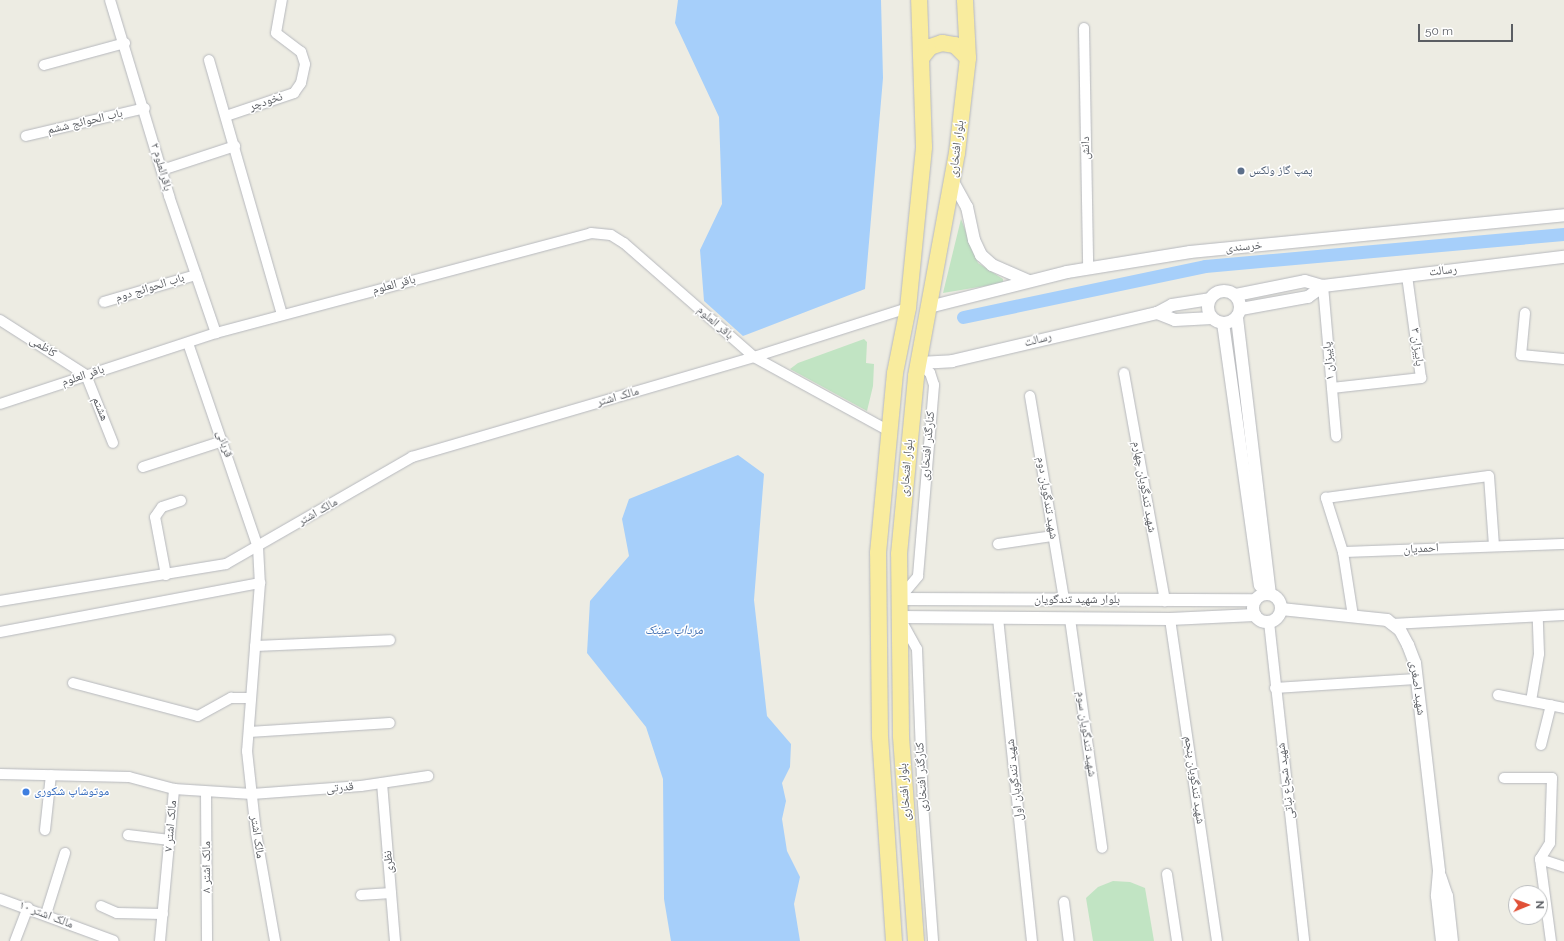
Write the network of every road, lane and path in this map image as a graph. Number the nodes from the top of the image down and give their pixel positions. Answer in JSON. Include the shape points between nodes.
{"nodes":[{"id":1,"x":110,"y":0,"type":"edge"},
{"id":2,"x":282,"y":0,"type":"edge"},
{"id":3,"x":919,"y":0,"type":"edge"},
{"id":4,"x":965,"y":0,"type":"edge"},
{"id":5,"x":1084,"y":28,"type":"dead end"},
{"id":6,"x":125,"y":43,"type":"junction"},
{"id":7,"x":922,"y":57,"type":"junction"},
{"id":8,"x":968,"y":58,"type":"junction"},
{"id":9,"x":209,"y":60,"type":"dead end"},
{"id":10,"x":44,"y":65,"type":"dead end"},
{"id":11,"x":145,"y":108,"type":"junction"},
{"id":12,"x":226,"y":116,"type":"junction"},
{"id":13,"x":26,"y":136,"type":"dead end"},
{"id":14,"x":235,"y":146,"type":"junction"},
{"id":15,"x":162,"y":170,"type":"junction"},
{"id":16,"x":953,"y":182,"type":"junction"},
{"id":17,"x":1564,"y":215,"type":"edge"},
{"id":18,"x":1564,"y":257,"type":"edge"},
{"id":19,"x":1088,"y":268,"type":"junction"},
{"id":20,"x":196,"y":275,"type":"junction"},
{"id":21,"x":1408,"y":276,"type":"junction"},
{"id":22,"x":1029,"y":281,"type":"junction"},
{"id":23,"x":1323,"y":286,"type":"junction"},
{"id":24,"x":1236,"y":295,"type":"junction"},
{"id":25,"x":1210,"y":299,"type":"junction"},
{"id":26,"x":104,"y":302,"type":"dead end"},
{"id":27,"x":929,"y":307,"type":"junction"},
{"id":28,"x":908,"y":308,"type":"junction"},
{"id":29,"x":1157,"y":313,"type":"junction"},
{"id":30,"x":1525,"y":313,"type":"dead end"},
{"id":31,"x":1239,"y":314,"type":"junction"},
{"id":32,"x":282,"y":315,"type":"junction"},
{"id":33,"x":0,"y":320,"type":"edge"},
{"id":34,"x":1217,"y":320,"type":"junction"},
{"id":35,"x":216,"y":333,"type":"junction"},
{"id":36,"x":188,"y":343,"type":"junction"},
{"id":37,"x":754,"y":357,"type":"junction"},
{"id":38,"x":1564,"y":358,"type":"edge"},
{"id":39,"x":919,"y":363,"type":"junction"},
{"id":40,"x":1124,"y":373,"type":"dead end"},
{"id":41,"x":86,"y":375,"type":"junction"},
{"id":42,"x":1332,"y":388,"type":"junction"},
{"id":43,"x":1030,"y":396,"type":"dead end"},
{"id":44,"x":0,"y":404,"type":"edge"},
{"id":45,"x":889,"y":431,"type":"junction"},
{"id":46,"x":1336,"y":436,"type":"dead end"},
{"id":47,"x":223,"y":441,"type":"junction"},
{"id":48,"x":113,"y":443,"type":"dead end"},
{"id":49,"x":143,"y":467,"type":"dead end"},
{"id":50,"x":181,"y":501,"type":"dead end"},
{"id":51,"x":1053,"y":536,"type":"junction"},
{"id":52,"x":998,"y":544,"type":"dead end"},
{"id":53,"x":1564,"y":544,"type":"edge"},
{"id":54,"x":1494,"y":545,"type":"junction"},
{"id":55,"x":258,"y":547,"type":"junction"},
{"id":56,"x":1343,"y":552,"type":"junction"},
{"id":57,"x":166,"y":575,"type":"junction"},
{"id":58,"x":260,"y":583,"type":"junction"},
{"id":59,"x":1262,"y":596,"type":"junction"},
{"id":60,"x":899,"y":599,"type":"junction"},
{"id":61,"x":942,"y":599,"type":"junction"},
{"id":62,"x":1064,"y":600,"type":"junction"},
{"id":63,"x":1165,"y":600,"type":"junction"},
{"id":64,"x":1235,"y":600,"type":"junction"},
{"id":65,"x":0,"y":602,"type":"edge"},
{"id":66,"x":1281,"y":609,"type":"junction"},
{"id":67,"x":1255,"y":615,"type":"junction"},
{"id":68,"x":1564,"y":615,"type":"edge"},
{"id":69,"x":1236,"y":616,"type":"junction"},
{"id":70,"x":1353,"y":616,"type":"junction"},
{"id":71,"x":899,"y":617,"type":"junction"},
{"id":72,"x":942,"y":617,"type":"junction"},
{"id":73,"x":1538,"y":617,"type":"junction"},
{"id":74,"x":998,"y":618,"type":"junction"},
{"id":75,"x":1070,"y":619,"type":"junction"},
{"id":76,"x":1170,"y":619,"type":"junction"},
{"id":77,"x":1269,"y":622,"type":"junction"},
{"id":78,"x":1392,"y":624,"type":"junction"},
{"id":79,"x":0,"y":632,"type":"edge"},
{"id":80,"x":390,"y":640,"type":"dead end"},
{"id":81,"x":255,"y":646,"type":"junction"},
{"id":82,"x":1416,"y":679,"type":"junction"},
{"id":83,"x":73,"y":683,"type":"dead end"},
{"id":84,"x":1275,"y":688,"type":"junction"},
{"id":85,"x":1498,"y":695,"type":"dead end"},
{"id":86,"x":251,"y":698,"type":"junction"},
{"id":87,"x":1531,"y":701,"type":"junction"},
{"id":88,"x":1551,"y":705,"type":"junction"},
{"id":89,"x":1564,"y":708,"type":"edge"},
{"id":90,"x":390,"y":723,"type":"dead end"},
{"id":91,"x":249,"y":732,"type":"junction"},
{"id":92,"x":1541,"y":745,"type":"dead end"},
{"id":93,"x":0,"y":774,"type":"edge"},
{"id":94,"x":51,"y":775,"type":"junction"},
{"id":95,"x":428,"y":776,"type":"dead end"},
{"id":96,"x":1504,"y":778,"type":"dead end"},
{"id":97,"x":382,"y":783,"type":"junction"},
{"id":98,"x":174,"y":789,"type":"junction"},
{"id":99,"x":206,"y":793,"type":"junction"},
{"id":100,"x":252,"y":794,"type":"junction"},
{"id":101,"x":45,"y":830,"type":"dead end"},
{"id":102,"x":128,"y":835,"type":"dead end"},
{"id":103,"x":170,"y":840,"type":"junction"},
{"id":104,"x":1102,"y":848,"type":"dead end"},
{"id":105,"x":65,"y":853,"type":"dead end"},
{"id":106,"x":1540,"y":860,"type":"junction"},
{"id":107,"x":1564,"y":867,"type":"edge"},
{"id":108,"x":1438,"y":871,"type":"junction"},
{"id":109,"x":1167,"y":874,"type":"dead end"},
{"id":110,"x":391,"y":893,"type":"junction"},
{"id":111,"x":361,"y":895,"type":"dead end"},
{"id":112,"x":0,"y":899,"type":"edge"},
{"id":113,"x":1064,"y":902,"type":"dead end"},
{"id":114,"x":101,"y":906,"type":"dead end"},
{"id":115,"x":28,"y":907,"type":"junction"},
{"id":116,"x":46,"y":914,"type":"junction"},
{"id":117,"x":163,"y":914,"type":"junction"},
{"id":118,"x":15,"y":941,"type":"edge"},
{"id":119,"x":114,"y":941,"type":"edge"},
{"id":120,"x":160,"y":941,"type":"edge"},
{"id":121,"x":207,"y":941,"type":"edge"},
{"id":122,"x":275,"y":941,"type":"edge"},
{"id":123,"x":395,"y":941,"type":"edge"},
{"id":124,"x":894,"y":941,"type":"edge"},
{"id":125,"x":916,"y":941,"type":"edge"},
{"id":126,"x":933,"y":941,"type":"edge"},
{"id":127,"x":1032,"y":941,"type":"edge"},
{"id":128,"x":1069,"y":941,"type":"edge"},
{"id":129,"x":1177,"y":941,"type":"edge"},
{"id":130,"x":1217,"y":941,"type":"edge"},
{"id":131,"x":1304,"y":941,"type":"edge"},
{"id":132,"x":1442,"y":941,"type":"edge"},
{"id":133,"x":1452,"y":941,"type":"edge"},
{"id":134,"x":1548,"y":941,"type":"edge"}],
"edges":[{"from":1,"to":6,"type":"street","name":"باقرالعلوم ۲"},
{"from":2,"to":12,"type":"street","name":"نخودچر","via":[[276,33],[301,52],[305,64],[301,83],[294,93]]},
{"from":3,"to":7,"type":"highway","name":"بلوار افتخاری"},
{"from":4,"to":8,"type":"highway","name":"بلوار افتخاری"},
{"from":5,"to":19,"type":"street","name":"دانش"},
{"from":6,"to":10,"type":"street"},
{"from":6,"to":11,"type":"street","name":"باقرالعلوم ۲"},
{"from":7,"to":8,"type":"highway","via":[[930,47],[942,43],[960,48]]},
{"from":7,"to":28,"type":"highway","name":"بلوار افتخاری","via":[[924,147]]},
{"from":8,"to":16,"type":"highway","name":"بلوار افتخاری"},
{"from":9,"to":12,"type":"street"},
{"from":11,"to":13,"type":"street","name":"باب الحوائج ششم"},
{"from":11,"to":15,"type":"street","name":"باقرالعلوم ۲"},
{"from":12,"to":14,"type":"street"},
{"from":14,"to":15,"type":"street"},
{"from":14,"to":32,"type":"street"},
{"from":15,"to":20,"type":"street","name":"باقرالعلوم ۲"},
{"from":16,"to":22,"type":"street","via":[[967,207],[974,240],[981,255],[992,265]]},
{"from":16,"to":27,"type":"highway","name":"بلوار افتخاری"},
{"from":17,"to":19,"type":"street","name":"خرسندی","via":[[1190,252]]},
{"from":18,"to":21,"type":"street","name":"رسالت"},
{"from":19,"to":22,"type":"street","name":"خرسندی"},
{"from":20,"to":26,"type":"street","name":"باب الحوائج دوم"},
{"from":20,"to":35,"type":"street","name":"باقرالعلوم ۲"},
{"from":21,"to":23,"type":"street","name":"رسالت"},
{"from":21,"to":42,"type":"street","name":"پاییزان ۳","via":[[1421,378]]},
{"from":22,"to":27,"type":"street","name":"خرسندی"},
{"from":23,"to":24,"type":"street","name":"رسالت","via":[[1305,280]]},
{"from":23,"to":31,"type":"street","name":"رسالت","via":[[1308,297]]},
{"from":23,"to":42,"type":"street","name":"پاییزان ۱"},
{"from":24,"to":25,"type":"street","via":[[1222,290]]},
{"from":24,"to":31,"type":"street"},
{"from":25,"to":29,"type":"street","name":"رسالت","via":[[1172,305]]},
{"from":25,"to":34,"type":"street","via":[[1208,306]]},
{"from":27,"to":39,"type":"highway","name":"بلوار افتخاری"},
{"from":28,"to":37,"type":"street"},
{"from":28,"to":45,"type":"highway","name":"بلوار افتخاری","via":[[895,373]]},
{"from":29,"to":34,"type":"street","via":[[1175,320]]},
{"from":29,"to":39,"type":"street","name":"رسالت","via":[[952,361]]},
{"from":30,"to":38,"type":"street","via":[[1521,355]]},
{"from":31,"to":34,"type":"street"},
{"from":31,"to":59,"type":"street"},
{"from":32,"to":35,"type":"street","name":"باقر العلوم"},
{"from":32,"to":37,"type":"street","name":"باقر العلوم","via":[[591,233],[611,235]]},
{"from":33,"to":41,"type":"street","name":"کاظمی"},
{"from":34,"to":59,"type":"street"},
{"from":35,"to":36,"type":"street","name":"باقر العلوم"},
{"from":36,"to":41,"type":"street","name":"باقر العلوم"},
{"from":36,"to":47,"type":"street","name":"قربانی"},
{"from":37,"to":45,"type":"street","name":"باقر العلوم"},
{"from":37,"to":55,"type":"street","name":"مالک اشتر","via":[[412,457]]},
{"from":39,"to":60,"type":"highway","name":"بلوار افتخاری","via":[[900,547]]},
{"from":40,"to":63,"type":"street","name":"شهید تندگویان چهارم"},
{"from":41,"to":44,"type":"street","name":"باقر العلوم"},
{"from":41,"to":48,"type":"street","name":"هشتم"},
{"from":42,"to":46,"type":"street","name":"پاییزان ۱"},
{"from":43,"to":51,"type":"street","name":"شهید تندگویان دوم"},
{"from":45,"to":124,"type":"highway","name":"بلوار افتخاری","via":[[878,553],[877,645],[880,738]]},
{"from":47,"to":49,"type":"street"},
{"from":47,"to":55,"type":"street","name":"قربانی"},
{"from":50,"to":57,"type":"street","via":[[162,507],[155,517]]},
{"from":51,"to":52,"type":"street"},
{"from":51,"to":62,"type":"street","name":"شهید تندگویان دوم"},
{"from":53,"to":54,"type":"street","name":"احمدیان"},
{"from":54,"to":56,"type":"street","name":"احمدیان"},
{"from":54,"to":56,"type":"street","via":[[1489,476],[1326,498]]},
{"from":55,"to":57,"type":"street","via":[[226,564]]},
{"from":55,"to":58,"type":"street","name":"مالک اشتر"},
{"from":56,"to":70,"type":"street"},
{"from":57,"to":65,"type":"street"},
{"from":58,"to":79,"type":"street"},
{"from":58,"to":81,"type":"street","name":"مالک اشتر"},
{"from":59,"to":64,"type":"street","name":"بلوار شهید تندگویان"},
{"from":59,"to":66,"type":"street","via":[[1280,602]]},
{"from":59,"to":67,"type":"street"},
{"from":60,"to":61,"type":"street","name":"بلوار شهید تندگویان"},
{"from":60,"to":71,"type":"highway","name":"بلوار افتخاری"},
{"from":61,"to":62,"type":"street","name":"بلوار شهید تندگویان"},
{"from":61,"to":72,"type":"street"},
{"from":62,"to":63,"type":"street","name":"بلوار شهید تندگویان"},
{"from":63,"to":64,"type":"street","name":"بلوار شهید تندگویان"},
{"from":64,"to":69,"type":"street","via":[[1241,608]]},
{"from":66,"to":70,"type":"street"},
{"from":66,"to":77,"type":"street","via":[[1279,615]]},
{"from":67,"to":69,"type":"street","name":"بلوار شهید تندگویان"},
{"from":67,"to":77,"type":"street"},
{"from":68,"to":73,"type":"street"},
{"from":69,"to":76,"type":"street","name":"بلوار شهید تندگویان"},
{"from":70,"to":78,"type":"street","via":[[1386,620]]},
{"from":71,"to":72,"type":"street","name":"بلوار شهید تندگویان"},
{"from":71,"to":125,"type":"highway","name":"بلوار افتخاری","via":[[901,736]]},
{"from":71,"to":126,"type":"street","name":"کنارگذر افتخاری","via":[[918,649],[923,804]]},
{"from":72,"to":74,"type":"street","name":"بلوار شهید تندگویان"},
{"from":73,"to":78,"type":"street"},
{"from":73,"to":87,"type":"street","via":[[1539,654]]},
{"from":74,"to":75,"type":"street","name":"بلوار شهید تندگویان"},
{"from":74,"to":127,"type":"street","name":"شهید تندگویان اول"},
{"from":75,"to":76,"type":"street","name":"بلوار شهید تندگویان"},
{"from":75,"to":104,"type":"street","name":"شهید تندگویان سوم"},
{"from":76,"to":130,"type":"street","name":"شهید تندگویان پنجم"},
{"from":77,"to":84,"type":"street","name":"شهید شجاع نباتی"},
{"from":78,"to":82,"type":"street","name":"شهید اصغری","via":[[1400,630],[1408,645]]},
{"from":80,"to":81,"type":"street"},
{"from":81,"to":86,"type":"street","name":"مالک اشتر"},
{"from":82,"to":84,"type":"street"},
{"from":82,"to":108,"type":"street","name":"شهید اصغری"},
{"from":83,"to":86,"type":"street","via":[[198,716],[230,698]]},
{"from":84,"to":131,"type":"street","name":"شهید شجاع نباتی"},
{"from":85,"to":87,"type":"street"},
{"from":86,"to":91,"type":"street","name":"مالک اشتر"},
{"from":87,"to":88,"type":"street"},
{"from":88,"to":89,"type":"street"},
{"from":88,"to":92,"type":"street"},
{"from":90,"to":91,"type":"street"},
{"from":91,"to":100,"type":"street","name":"مالک اشتر"},
{"from":93,"to":94,"type":"street"},
{"from":94,"to":98,"type":"street","via":[[129,776]]},
{"from":94,"to":101,"type":"street"},
{"from":95,"to":97,"type":"street","name":"قدرتی"},
{"from":96,"to":106,"type":"street","via":[[1552,778],[1550,843]]},
{"from":97,"to":100,"type":"street","name":"قدرتی"},
{"from":97,"to":110,"type":"street","name":"نظری"},
{"from":98,"to":99,"type":"street","name":"مالک اشتر ۷"},
{"from":98,"to":103,"type":"street","name":"مالک اشتر ۷"},
{"from":99,"to":100,"type":"street","name":"مالک اشتر ۷"},
{"from":99,"to":121,"type":"street","name":"مالک اشتر ۸"},
{"from":100,"to":122,"type":"street","name":"مالک اشتر"},
{"from":102,"to":103,"type":"street"},
{"from":103,"to":117,"type":"street","name":"مالک اشتر ۷"},
{"from":105,"to":116,"type":"street"},
{"from":106,"to":107,"type":"street"},
{"from":106,"to":134,"type":"street"},
{"from":108,"to":132,"type":"street","name":"شهید اصغری","via":[[1437,896]]},
{"from":108,"to":133,"type":"street","name":"شهید اصغری","via":[[1447,896]]},
{"from":109,"to":129,"type":"street"},
{"from":110,"to":111,"type":"street"},
{"from":110,"to":123,"type":"street","name":"نظری"},
{"from":112,"to":115,"type":"street","name":"مالک اشتر ۱۰"},
{"from":113,"to":128,"type":"street"},
{"from":114,"to":117,"type":"street","via":[[117,913]]},
{"from":115,"to":116,"type":"street","name":"مالک اشتر ۱۰"},
{"from":115,"to":118,"type":"street"},
{"from":116,"to":119,"type":"street","name":"مالک اشتر ۱۰"},
{"from":117,"to":120,"type":"street","name":"مالک اشتر ۷"}]}
